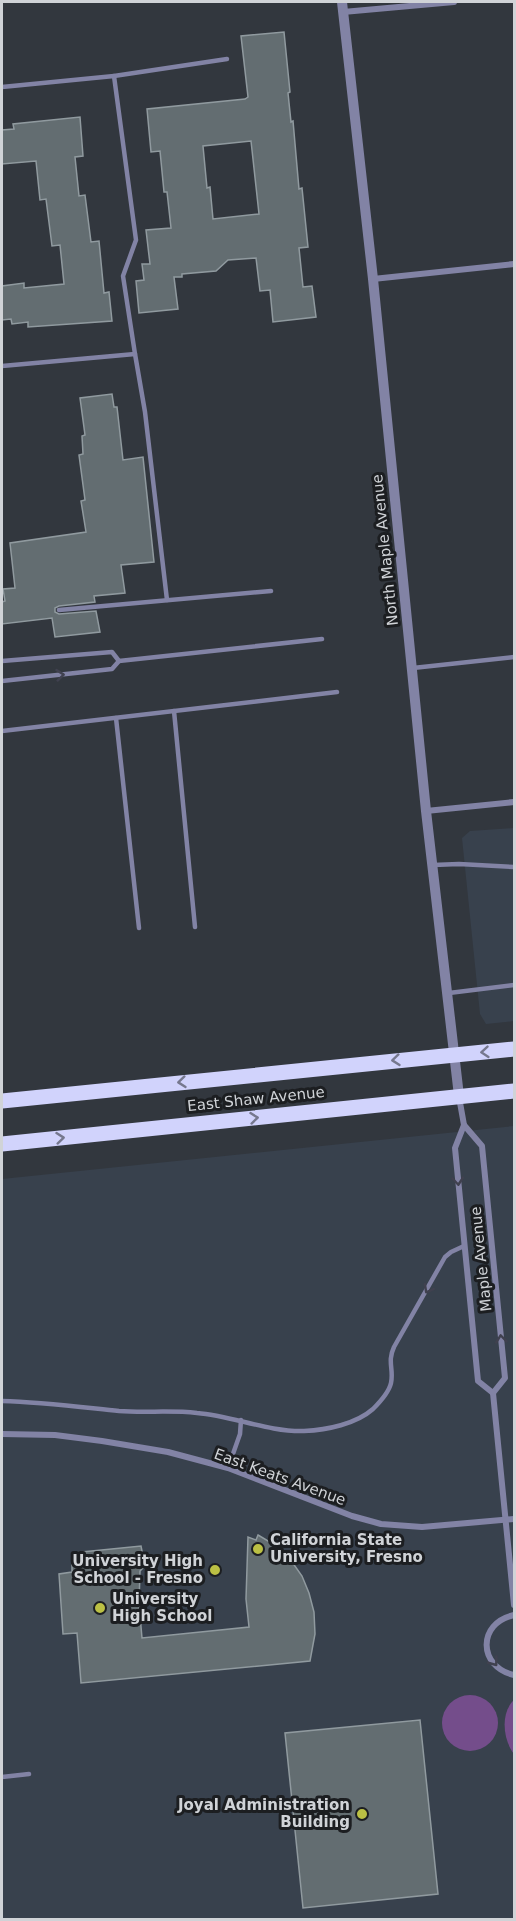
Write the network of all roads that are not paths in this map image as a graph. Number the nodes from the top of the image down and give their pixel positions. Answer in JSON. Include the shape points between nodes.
{"nodes":[{"id":1,"x":454,"y":2,"type":"edge"},
{"id":2,"x":343,"y":7,"type":"edge"},
{"id":3,"x":228,"y":59,"type":"dead end"},
{"id":4,"x":114,"y":76,"type":"junction"},
{"id":5,"x":2,"y":87,"type":"edge"},
{"id":6,"x":514,"y":264,"type":"edge"},
{"id":7,"x":373,"y":279,"type":"junction"},
{"id":8,"x":135,"y":354,"type":"junction"},
{"id":9,"x":2,"y":366,"type":"edge"},
{"id":10,"x":272,"y":591,"type":"dead end"},
{"id":11,"x":167,"y":600,"type":"junction"},
{"id":12,"x":59,"y":610,"type":"dead end"},
{"id":13,"x":322,"y":639,"type":"dead end"},
{"id":14,"x":514,"y":657,"type":"edge"},
{"id":15,"x":2,"y":661,"type":"edge"},
{"id":16,"x":120,"y":661,"type":"junction"},
{"id":17,"x":412,"y":668,"type":"junction"},
{"id":18,"x":2,"y":681,"type":"edge"},
{"id":19,"x":337,"y":692,"type":"dead end"},
{"id":20,"x":174,"y":711,"type":"junction"},
{"id":21,"x":116,"y":718,"type":"junction"},
{"id":22,"x":2,"y":731,"type":"edge"},
{"id":23,"x":514,"y":802,"type":"edge"},
{"id":24,"x":426,"y":811,"type":"junction"},
{"id":25,"x":432,"y":865,"type":"junction"},
{"id":26,"x":514,"y":867,"type":"edge"},
{"id":27,"x":195,"y":927,"type":"dead end"},
{"id":28,"x":139,"y":928,"type":"dead end"},
{"id":29,"x":514,"y":985,"type":"edge"},
{"id":30,"x":447,"y":993,"type":"junction"},
{"id":31,"x":514,"y":1049,"type":"edge"},
{"id":32,"x":455,"y":1054,"type":"junction"},
{"id":33,"x":514,"y":1091,"type":"edge"},
{"id":34,"x":459,"y":1096,"type":"junction"},
{"id":35,"x":2,"y":1101,"type":"edge"},
{"id":36,"x":464,"y":1125,"type":"junction"},
{"id":37,"x":2,"y":1144,"type":"edge"},
{"id":38,"x":464,"y":1246,"type":"junction"},
{"id":39,"x":493,"y":1393,"type":"junction"},
{"id":40,"x":2,"y":1401,"type":"edge"},
{"id":41,"x":241,"y":1420,"type":"junction"},
{"id":42,"x":2,"y":1434,"type":"edge"},
{"id":43,"x":228,"y":1468,"type":"junction"},
{"id":44,"x":514,"y":1519,"type":"edge"},
{"id":45,"x":505,"y":1520,"type":"junction"},
{"id":46,"x":514,"y":1605,"type":"edge"},
{"id":47,"x":514,"y":1615,"type":"edge"},
{"id":48,"x":514,"y":1676,"type":"edge"},
{"id":49,"x":29,"y":1774,"type":"dead end"},
{"id":50,"x":2,"y":1777,"type":"edge"}],
"edges":[{"from":1,"to":2,"type":"street"},
{"from":2,"to":7,"type":"street","name":"North Maple Avenue"},
{"from":3,"to":4,"type":"lane"},
{"from":4,"to":5,"type":"lane"},
{"from":4,"to":8,"type":"lane","via":[[136,240],[123,276]]},
{"from":6,"to":7,"type":"street"},
{"from":7,"to":17,"type":"street","name":"North Maple Avenue"},
{"from":8,"to":9,"type":"lane"},
{"from":8,"to":11,"type":"lane"},
{"from":10,"to":11,"type":"lane"},
{"from":11,"to":12,"type":"lane"},
{"from":13,"to":16,"type":"lane"},
{"from":14,"to":17,"type":"lane"},
{"from":15,"to":16,"type":"lane","via":[[112,652]]},
{"from":18,"to":16,"type":"lane","one_way":true,"via":[[112,669]]},
{"from":17,"to":24,"type":"street","name":"North Maple Avenue"},
{"from":19,"to":20,"type":"lane"},
{"from":20,"to":21,"type":"lane"},
{"from":20,"to":27,"type":"lane"},
{"from":21,"to":22,"type":"lane"},
{"from":21,"to":28,"type":"lane"},
{"from":23,"to":24,"type":"street"},
{"from":24,"to":25,"type":"street","name":"North Maple Avenue"},
{"from":25,"to":26,"type":"lane"},
{"from":25,"to":30,"type":"street","name":"North Maple Avenue"},
{"from":29,"to":30,"type":"lane"},
{"from":30,"to":32,"type":"street","name":"North Maple Avenue"},
{"from":31,"to":32,"type":"main road","name":"East Shaw Avenue","one_way":true},
{"from":32,"to":34,"type":"street","name":"North Maple Avenue"},
{"from":32,"to":35,"type":"main road","name":"East Shaw Avenue","one_way":true},
{"from":33,"to":34,"type":"main road","name":"East Shaw Avenue"},
{"from":34,"to":36,"type":"street","name":"Maple Avenue"},
{"from":37,"to":34,"type":"main road","name":"East Shaw Avenue","one_way":true},
{"from":36,"to":38,"type":"street","name":"Maple Avenue","one_way":true,"via":[[455,1148]]},
{"from":39,"to":36,"type":"street","name":"Maple Avenue","one_way":true,"via":[[505,1378],[482,1146]]},
{"from":38,"to":39,"type":"street","name":"Maple Avenue","via":[[478,1382]]},
{"from":38,"to":41,"type":"lane","one_way":true,"via":[[445,1257],[390,1355],[389,1386],[380,1401],[363,1416],[304,1431]]},
{"from":39,"to":45,"type":"street","name":"Maple Avenue"},
{"from":40,"to":41,"type":"lane","via":[[195,1412]]},
{"from":41,"to":43,"type":"lane"},
{"from":42,"to":43,"type":"street","name":"East Keats Avenue","via":[[102,1441],[168,1452]]},
{"from":43,"to":45,"type":"street","name":"East Keats Avenue","via":[[381,1524],[422,1527]]},
{"from":44,"to":45,"type":"street","name":"East Keats Avenue"},
{"from":45,"to":46,"type":"street","name":"Maple Avenue"},
{"from":47,"to":48,"type":"street","one_way":true,"via":[[497,1622],[487,1639],[490,1659],[504,1673]]},
{"from":49,"to":50,"type":"lane"}]}
